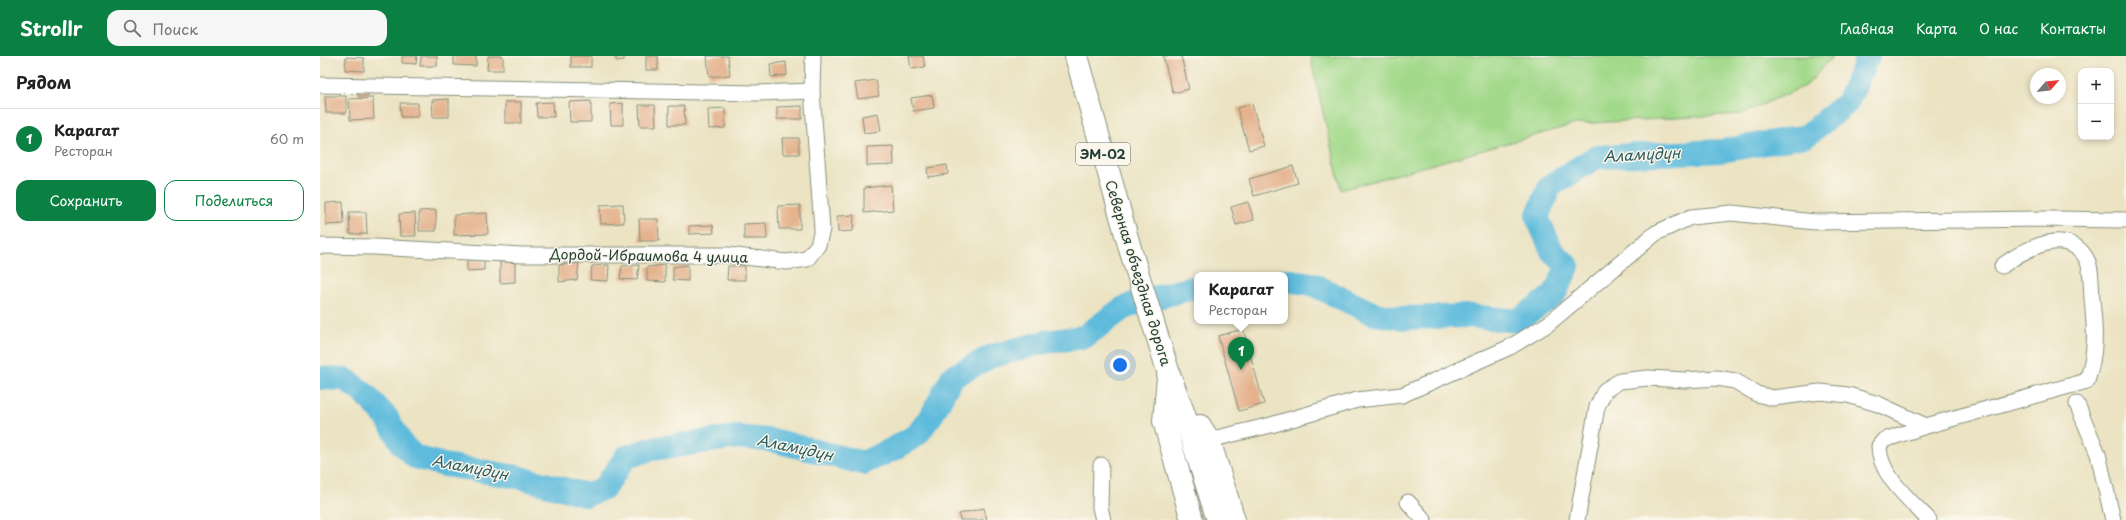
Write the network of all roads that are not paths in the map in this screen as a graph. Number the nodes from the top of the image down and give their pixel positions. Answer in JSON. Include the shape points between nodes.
{"nodes":[{"id":1,"x":813,"y":56,"type":"edge"},
{"id":2,"x":1076,"y":56,"type":"edge"},
{"id":3,"x":320,"y":85,"type":"edge"},
{"id":4,"x":812,"y":92,"type":"junction"},
{"id":5,"x":2126,"y":220,"type":"edge"},
{"id":6,"x":320,"y":246,"type":"edge"},
{"id":7,"x":2002,"y":266,"type":"dead end"},
{"id":8,"x":1166,"y":367,"type":"junction"},
{"id":9,"x":2077,"y":404,"type":"dead end"},
{"id":10,"x":1926,"y":426,"type":"junction"},
{"id":11,"x":1209,"y":440,"type":"junction"},
{"id":12,"x":1101,"y":465,"type":"dead end"},
{"id":13,"x":1408,"y":502,"type":"dead end"},
{"id":14,"x":1103,"y":520,"type":"edge"},
{"id":15,"x":1192,"y":520,"type":"edge"},
{"id":16,"x":1205,"y":520,"type":"edge"},
{"id":17,"x":1218,"y":520,"type":"edge"},
{"id":18,"x":1234,"y":520,"type":"edge"},
{"id":19,"x":1424,"y":520,"type":"edge"},
{"id":20,"x":1577,"y":520,"type":"edge"},
{"id":21,"x":1929,"y":520,"type":"edge"},
{"id":22,"x":2113,"y":520,"type":"edge"}],
"edges":[{"from":1,"to":4,"type":"street","name":"Дордой-Ибраимова 4 улица"},
{"from":2,"to":8,"type":"highway","name":"Северная объездная дорога","number":"ЭМ-02"},
{"from":3,"to":4,"type":"street"},
{"from":4,"to":6,"type":"street","name":"Дордой-Ибраимова 4 улица","via":[[822,229],[818,245],[807,259],[787,262],[728,255],[523,255]]},
{"from":5,"to":11,"type":"street","via":[[1815,222],[1732,213],[1691,217],[1656,233],[1548,324],[1510,347],[1402,395],[1357,400]]},
{"from":7,"to":10,"type":"street","via":[[2016,255],[2059,241],[2073,244],[2081,251],[2088,264],[2096,336],[2094,359],[2088,380]]},
{"from":8,"to":11,"type":"highway"},
{"from":8,"to":15,"type":"highway","via":[[1164,420]]},
{"from":8,"to":16,"type":"highway","name":"Северная объездная дорога","number":"ЭМ-02","via":[[1173,417]]},
{"from":8,"to":17,"type":"highway","name":"Северная объездная дорога","number":"ЭМ-02"},
{"from":9,"to":22,"type":"street","via":[[2098,454]]},
{"from":10,"to":20,"type":"street","via":[[1878,404],[1848,395],[1820,392],[1773,398],[1757,394],[1734,381],[1717,378],[1648,378],[1620,381],[1605,390],[1596,407]]},
{"from":10,"to":21,"type":"street","via":[[1884,440],[1879,446],[1879,454],[1890,478]]},
{"from":11,"to":18,"type":"highway"},
{"from":12,"to":14,"type":"street","via":[[1100,507]]},
{"from":13,"to":19,"type":"street"}]}
